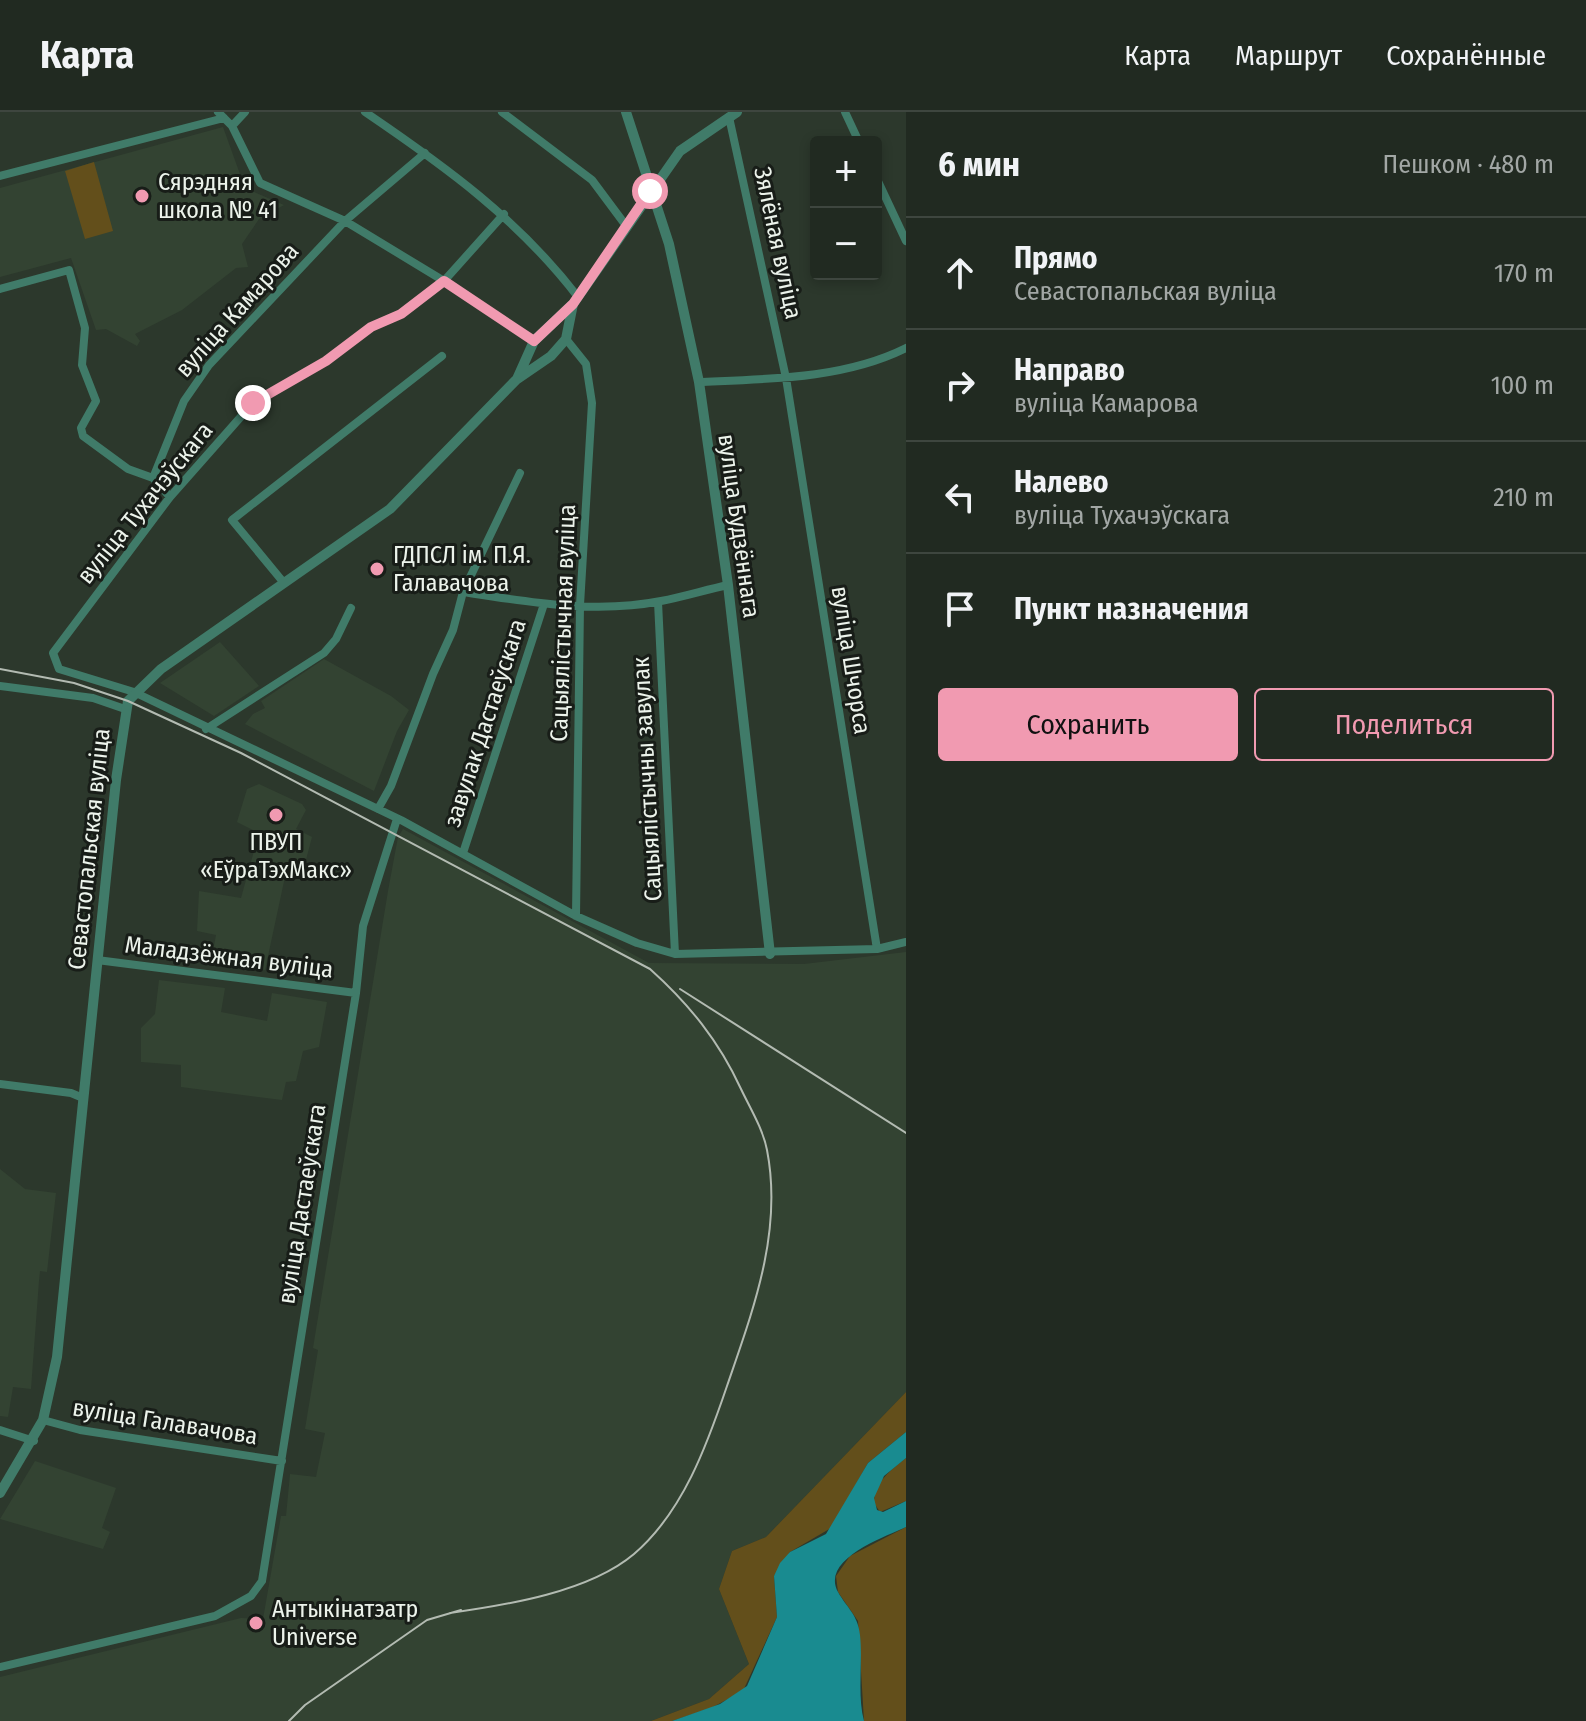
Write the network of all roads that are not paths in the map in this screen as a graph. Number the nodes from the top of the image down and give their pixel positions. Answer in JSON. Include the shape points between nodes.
{"nodes":[{"id":1,"x":245,"y":112,"type":"edge"},
{"id":2,"x":365,"y":112,"type":"edge"},
{"id":3,"x":502,"y":112,"type":"edge"},
{"id":4,"x":512,"y":112,"type":"edge"},
{"id":5,"x":626,"y":112,"type":"edge"},
{"id":6,"x":845,"y":112,"type":"edge"},
{"id":7,"x":733,"y":114,"type":"edge"},
{"id":8,"x":221,"y":115,"type":"edge"},
{"id":9,"x":515,"y":123,"type":"junction"},
{"id":10,"x":232,"y":126,"type":"junction"},
{"id":11,"x":856,"y":136,"type":"edge"},
{"id":12,"x":425,"y":153,"type":"junction"},
{"id":13,"x":0,"y":176,"type":"edge"},
{"id":14,"x":882,"y":190,"type":"edge"},
{"id":15,"x":650,"y":191,"type":"junction"},
{"id":16,"x":504,"y":214,"type":"junction"},
{"id":17,"x":345,"y":221,"type":"junction"},
{"id":18,"x":627,"y":227,"type":"junction"},
{"id":19,"x":906,"y":241,"type":"edge"},
{"id":20,"x":444,"y":281,"type":"junction"},
{"id":21,"x":0,"y":289,"type":"edge"},
{"id":22,"x":575,"y":301,"type":"junction"},
{"id":23,"x":548,"y":326,"type":"junction"},
{"id":24,"x":566,"y":339,"type":"junction"},
{"id":25,"x":533,"y":343,"type":"junction"},
{"id":26,"x":906,"y":348,"type":"edge"},
{"id":27,"x":442,"y":356,"type":"dead end"},
{"id":28,"x":551,"y":356,"type":"junction"},
{"id":29,"x":786,"y":378,"type":"junction"},
{"id":30,"x":516,"y":380,"type":"junction"},
{"id":31,"x":699,"y":382,"type":"junction"},
{"id":32,"x":520,"y":473,"type":"dead end"},
{"id":33,"x":153,"y":478,"type":"junction"},
{"id":34,"x":170,"y":497,"type":"junction"},
{"id":35,"x":284,"y":583,"type":"junction"},
{"id":36,"x":728,"y":585,"type":"junction"},
{"id":37,"x":463,"y":592,"type":"junction"},
{"id":38,"x":658,"y":602,"type":"junction"},
{"id":39,"x":544,"y":604,"type":"junction"},
{"id":40,"x":580,"y":605,"type":"junction"},
{"id":41,"x":351,"y":608,"type":"dead end"},
{"id":42,"x":0,"y":686,"type":"edge"},
{"id":43,"x":134,"y":692,"type":"junction"},
{"id":44,"x":125,"y":709,"type":"junction"},
{"id":45,"x":206,"y":729,"type":"junction"},
{"id":46,"x":378,"y":809,"type":"junction"},
{"id":47,"x":399,"y":819,"type":"junction"},
{"id":48,"x":463,"y":853,"type":"junction"},
{"id":49,"x":576,"y":916,"type":"junction"},
{"id":50,"x":906,"y":942,"type":"edge"},
{"id":51,"x":877,"y":949,"type":"junction"},
{"id":52,"x":675,"y":954,"type":"junction"},
{"id":53,"x":770,"y":954,"type":"junction"},
{"id":54,"x":97,"y":960,"type":"junction"},
{"id":55,"x":356,"y":993,"type":"junction"},
{"id":56,"x":0,"y":1084,"type":"edge"},
{"id":57,"x":83,"y":1098,"type":"junction"},
{"id":58,"x":43,"y":1420,"type":"junction"},
{"id":59,"x":0,"y":1430,"type":"edge"},
{"id":60,"x":34,"y":1441,"type":"junction"},
{"id":61,"x":282,"y":1461,"type":"junction"},
{"id":62,"x":0,"y":1493,"type":"edge"},
{"id":63,"x":0,"y":1667,"type":"edge"}],
"edges":[{"from":1,"to":10,"type":"street"},
{"from":2,"to":12,"type":"street"},
{"from":3,"to":9,"type":"street"},
{"from":4,"to":9,"type":"street"},
{"from":5,"to":15,"type":"street","name":"вуліца Будзённага"},
{"from":6,"to":11,"type":"street"},
{"from":7,"to":15,"type":"street","name":"Севастопальская вуліца","via":[[680,151]]},
{"from":7,"to":29,"type":"street","name":"Зялёная вуліца"},
{"from":8,"to":10,"type":"street"},
{"from":8,"to":13,"type":"street"},
{"from":9,"to":18,"type":"street","via":[[592,180]]},
{"from":10,"to":17,"type":"street","via":[[260,183]]},
{"from":12,"to":16,"type":"street"},
{"from":12,"to":17,"type":"street","name":"вуліца Камарова"},
{"from":14,"to":19,"type":"street"},
{"from":15,"to":18,"type":"street","name":"Севастопальская вуліца"},
{"from":15,"to":31,"type":"street","name":"вуліца Будзённага","via":[[669,244]]},
{"from":16,"to":20,"type":"street","name":"вуліца Тухачэўскага"},
{"from":16,"to":22,"type":"street","via":[[543,252]]},
{"from":17,"to":20,"type":"street"},
{"from":17,"to":33,"type":"street","name":"вуліца Камарова","via":[[209,365],[184,401]]},
{"from":18,"to":22,"type":"street","name":"Севастопальская вуліца"},
{"from":20,"to":25,"type":"street"},
{"from":20,"to":34,"type":"street","name":"вуліца Тухачэўскага","via":[[401,314],[371,327],[326,361],[253,403]]},
{"from":21,"to":33,"type":"street","via":[[69,270],[85,328],[82,365],[96,401],[81,428],[83,436],[128,469]]},
{"from":22,"to":23,"type":"street","name":"Севастопальская вуліца"},
{"from":22,"to":24,"type":"street","name":"Севастопальская вуліца"},
{"from":23,"to":24,"type":"street","via":[[561,325]]},
{"from":23,"to":25,"type":"street","name":"Севастопальская вуліца"},
{"from":24,"to":28,"type":"street","name":"Севастопальская вуліца"},
{"from":24,"to":40,"type":"street","name":"Сацыялістычная вуліца","via":[[586,364],[592,403]]},
{"from":25,"to":28,"type":"street","via":[[537,356]]},
{"from":25,"to":30,"type":"street","name":"Севастопальская вуліца"},
{"from":26,"to":29,"type":"street","via":[[878,362]]},
{"from":27,"to":35,"type":"street","via":[[232,520]]},
{"from":28,"to":30,"type":"street","name":"Севастопальская вуліца"},
{"from":29,"to":31,"type":"street"},
{"from":29,"to":51,"type":"street","name":"вуліца Шчорса"},
{"from":30,"to":35,"type":"street","name":"Севастопальская вуліца","via":[[390,509]]},
{"from":31,"to":36,"type":"street","name":"вуліца Будзённага"},
{"from":32,"to":37,"type":"street"},
{"from":33,"to":34,"type":"street"},
{"from":34,"to":43,"type":"street","name":"вуліца Тухачэўскага","via":[[53,653],[59,669]]},
{"from":35,"to":43,"type":"street","name":"Севастопальская вуліца"},
{"from":36,"to":38,"type":"street"},
{"from":36,"to":53,"type":"street","name":"вуліца Будзённага"},
{"from":37,"to":39,"type":"street"},
{"from":37,"to":46,"type":"street","via":[[453,630]]},
{"from":38,"to":40,"type":"street"},
{"from":38,"to":52,"type":"street","name":"Сацыялістычны завулак"},
{"from":39,"to":40,"type":"street"},
{"from":39,"to":48,"type":"street","name":"завулак Дастаеўскага"},
{"from":40,"to":49,"type":"street","name":"Сацыялістычная вуліца"},
{"from":41,"to":45,"type":"street","via":[[324,653]]},
{"from":42,"to":44,"type":"street","via":[[93,698]]},
{"from":43,"to":44,"type":"street","name":"Севастопальская вуліца"},
{"from":43,"to":45,"type":"street"},
{"from":44,"to":54,"type":"street","name":"Севастопальская вуліца"},
{"from":45,"to":46,"type":"street"},
{"from":46,"to":47,"type":"street"},
{"from":47,"to":48,"type":"street"},
{"from":47,"to":55,"type":"street","name":"вуліца Дастаеўскага","via":[[363,926]]},
{"from":48,"to":49,"type":"street"},
{"from":49,"to":52,"type":"street"},
{"from":50,"to":51,"type":"street"},
{"from":51,"to":53,"type":"street"},
{"from":52,"to":53,"type":"street"},
{"from":54,"to":55,"type":"street","name":"Маладзёжная вуліца"},
{"from":54,"to":57,"type":"street","name":"Севастопальская вуліца"},
{"from":55,"to":61,"type":"street","name":"вуліца Дастаеўскага"},
{"from":56,"to":57,"type":"street"},
{"from":57,"to":58,"type":"street","name":"Севастопальская вуліца","via":[[64,1309]]},
{"from":58,"to":60,"type":"street","name":"Севастопальская вуліца"},
{"from":58,"to":61,"type":"street","name":"вуліца Галавачова"},
{"from":59,"to":60,"type":"street"},
{"from":60,"to":62,"type":"street","name":"Севастопальская вуліца"},
{"from":61,"to":63,"type":"street","name":"вуліца Дастаеўскага","via":[[262,1581],[251,1596],[215,1616]]}]}
